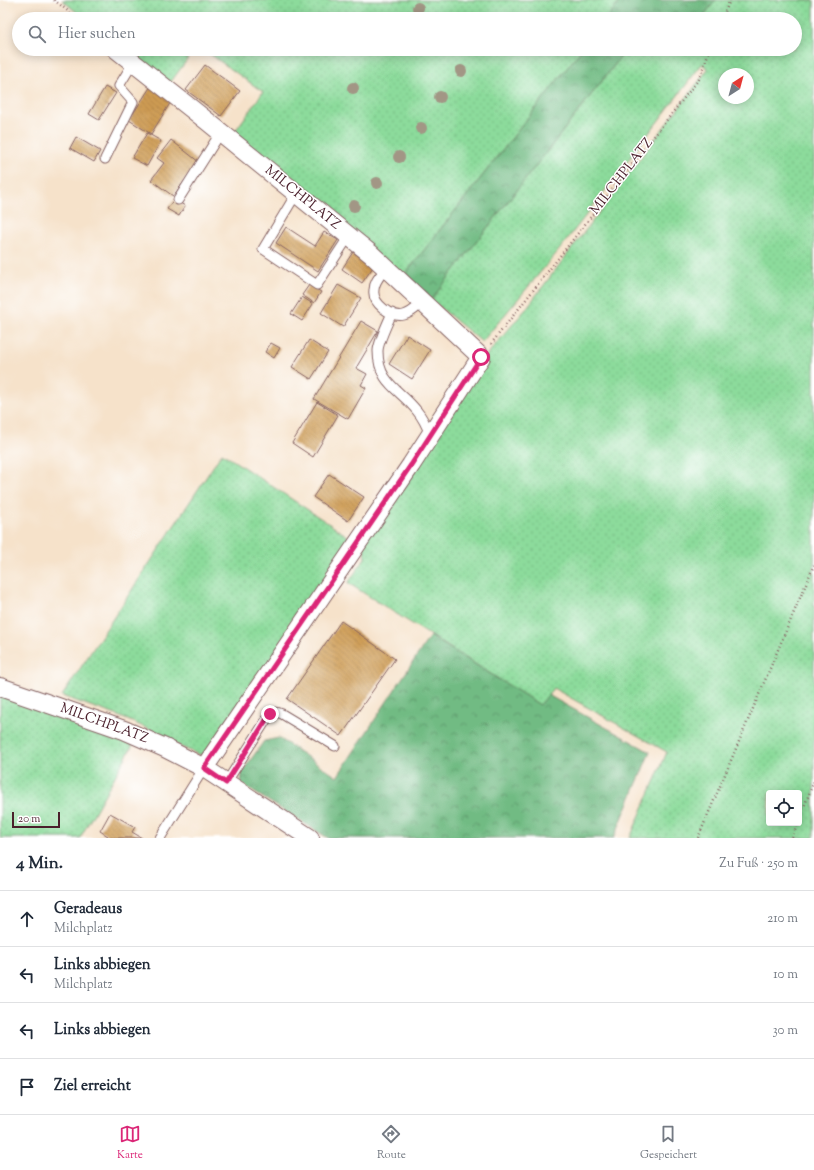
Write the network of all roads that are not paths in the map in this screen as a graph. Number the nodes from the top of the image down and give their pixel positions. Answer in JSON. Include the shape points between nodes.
{"nodes":[{"id":1,"x":125,"y":56,"type":"edge"},
{"id":2,"x":133,"y":62,"type":"junction"},
{"id":3,"x":221,"y":132,"type":"junction"},
{"id":4,"x":105,"y":159,"type":"dead end"},
{"id":5,"x":296,"y":194,"type":"junction"},
{"id":6,"x":178,"y":200,"type":"dead end"},
{"id":7,"x":349,"y":236,"type":"junction"},
{"id":8,"x":386,"y":268,"type":"junction"},
{"id":9,"x":423,"y":302,"type":"junction"},
{"id":10,"x":392,"y":313,"type":"junction"},
{"id":11,"x":430,"y":436,"type":"junction"},
{"id":12,"x":0,"y":687,"type":"edge"},
{"id":13,"x":335,"y":746,"type":"dead end"},
{"id":14,"x":204,"y":768,"type":"junction"},
{"id":15,"x":226,"y":783,"type":"junction"},
{"id":16,"x":160,"y":838,"type":"edge"},
{"id":17,"x":310,"y":838,"type":"edge"}],
"edges":[{"from":1,"to":2,"type":"street","name":"MILCHPLATZ"},
{"from":2,"to":3,"type":"street","name":"MILCHPLATZ"},
{"from":2,"to":4,"type":"lane","via":[[119,86],[133,102]]},
{"from":3,"to":5,"type":"street","name":"MILCHPLATZ"},
{"from":3,"to":6,"type":"lane"},
{"from":5,"to":7,"type":"street","name":"MILCHPLATZ"},
{"from":5,"to":7,"type":"lane","via":[[263,249],[317,285]]},
{"from":7,"to":8,"type":"street","name":"MILCHPLATZ"},
{"from":8,"to":9,"type":"street","name":"MILCHPLATZ"},
{"from":8,"to":10,"type":"lane","via":[[375,283],[373,291],[375,300]]},
{"from":9,"to":10,"type":"lane","via":[[404,316]]},
{"from":9,"to":11,"type":"street","name":"MILCHPLATZ","via":[[481,357]]},
{"from":10,"to":11,"type":"lane","via":[[378,350],[382,374],[416,410],[425,422]]},
{"from":11,"to":14,"type":"street"},
{"from":12,"to":14,"type":"street","name":"MILCHPLATZ","via":[[124,730]]},
{"from":13,"to":15,"type":"lane","via":[[282,714],[271,713]]},
{"from":14,"to":15,"type":"street","name":"MILCHPLATZ"},
{"from":14,"to":16,"type":"lane"},
{"from":15,"to":17,"type":"street","name":"MILCHPLATZ"}]}
